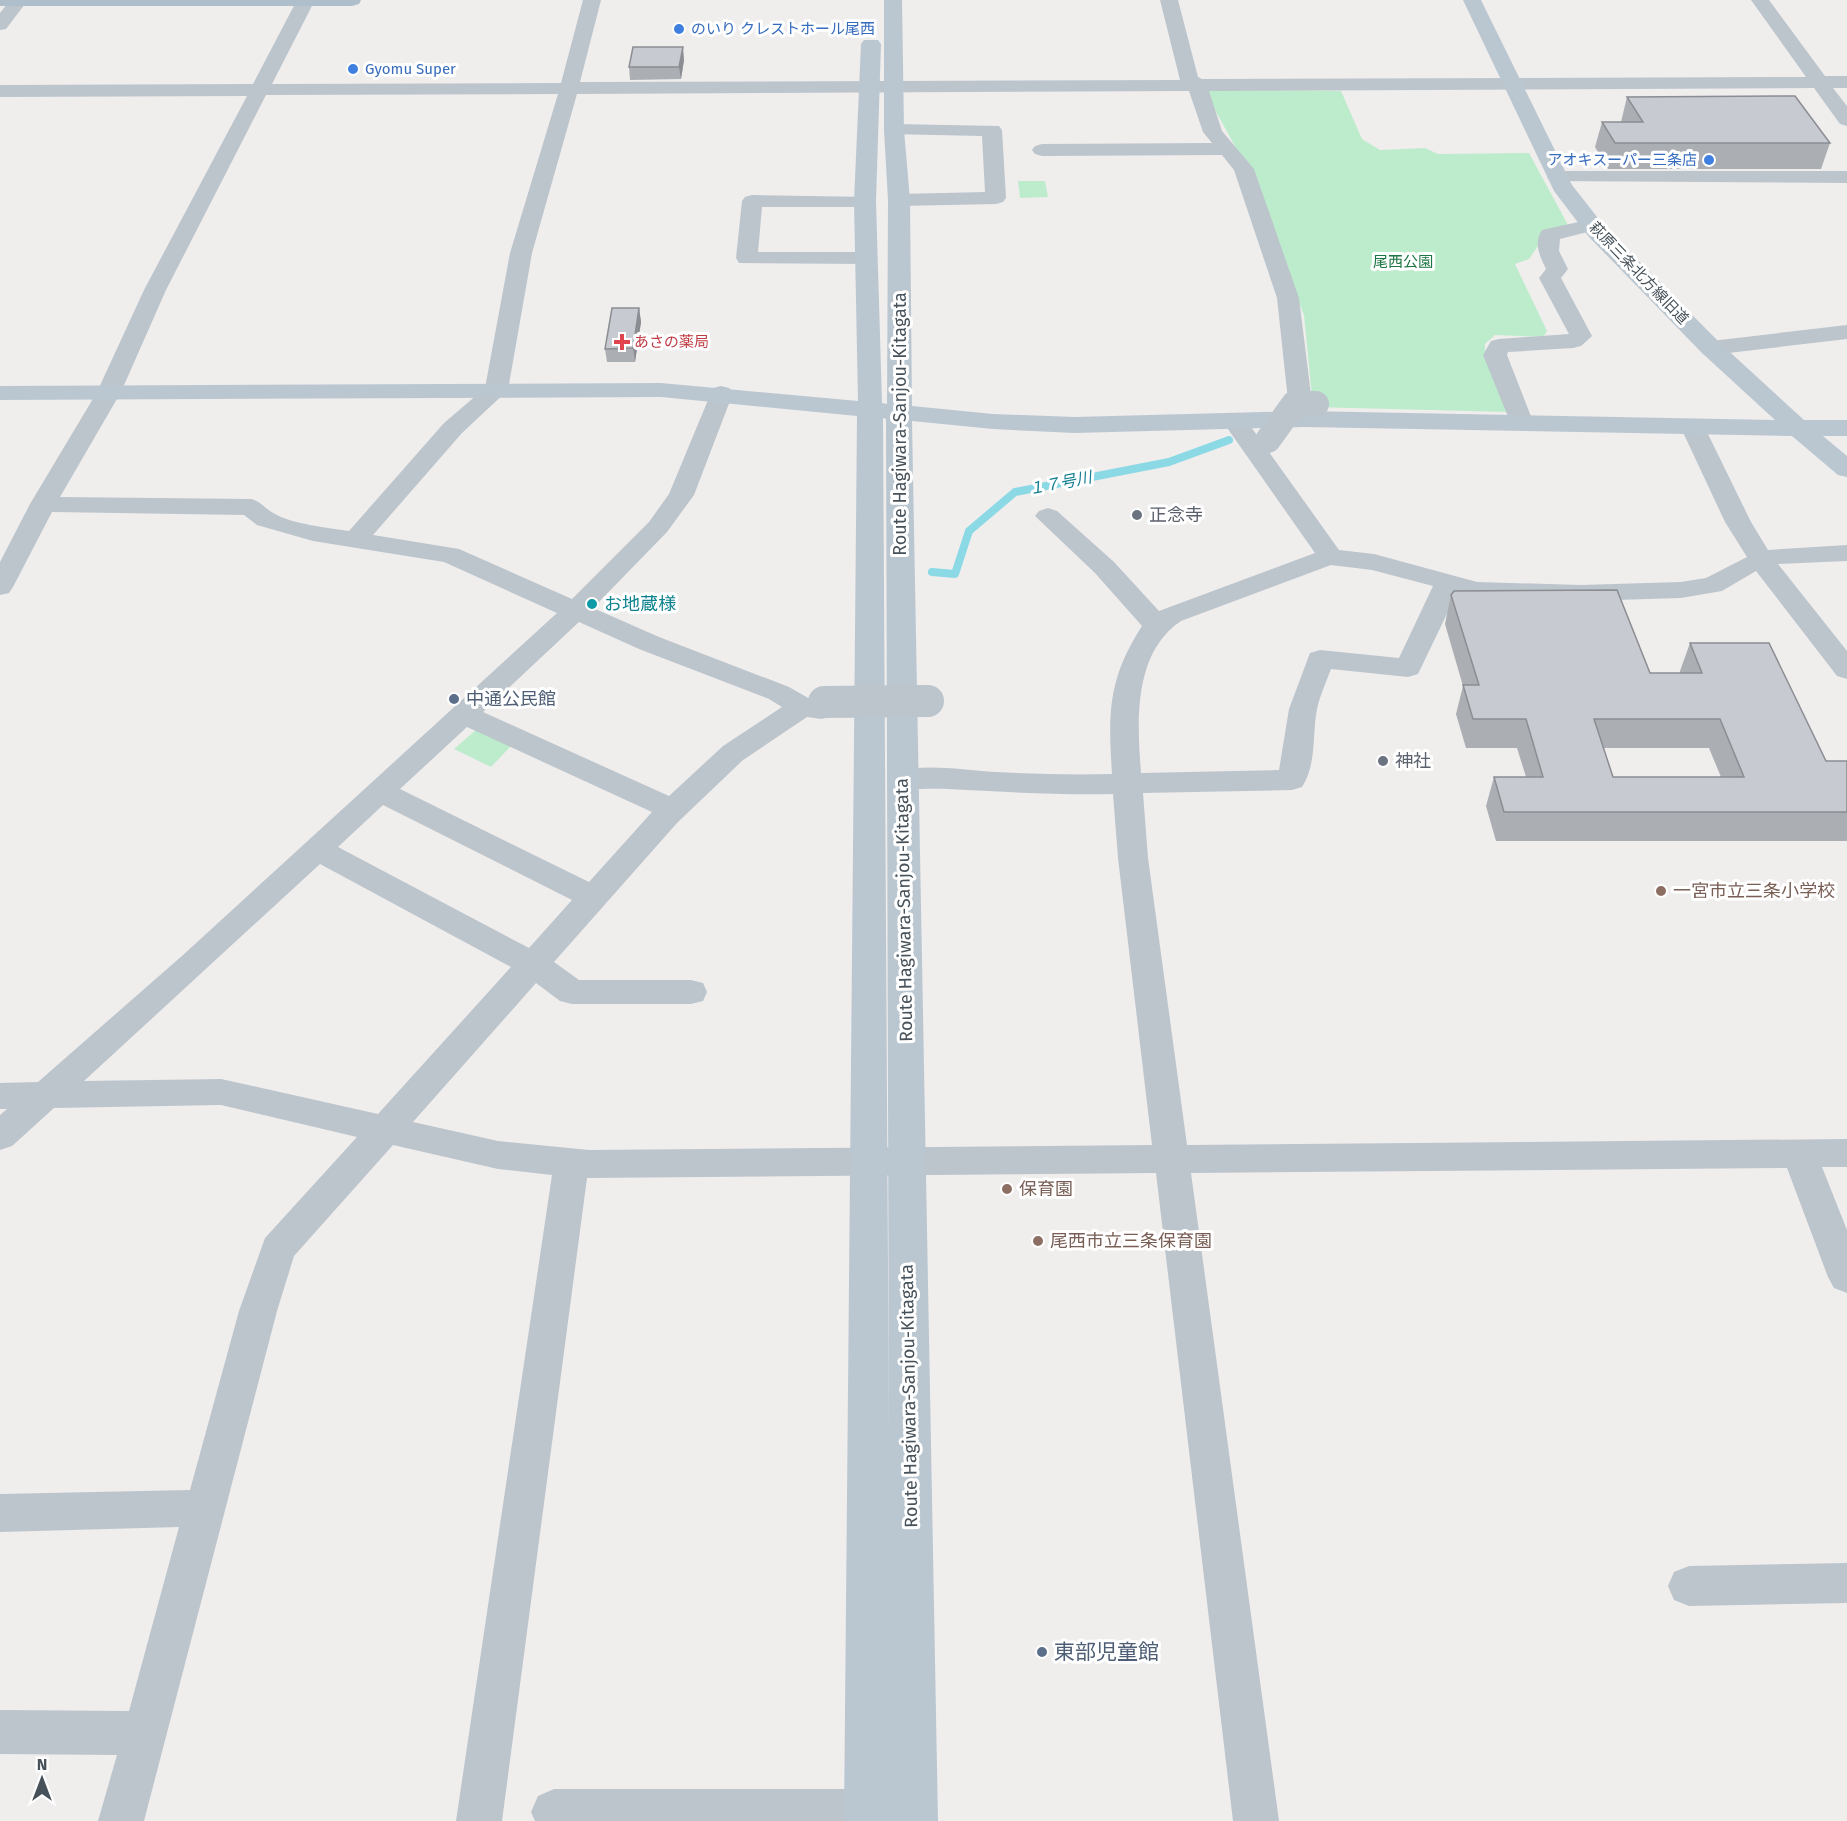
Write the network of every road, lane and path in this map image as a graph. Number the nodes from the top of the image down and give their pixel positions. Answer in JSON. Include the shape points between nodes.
{"nodes":[{"id":1,"x":0,"y":0,"type":"edge"},
{"id":2,"x":19,"y":0,"type":"edge"},
{"id":3,"x":306,"y":0,"type":"edge"},
{"id":4,"x":352,"y":0,"type":"edge"},
{"id":5,"x":592,"y":0,"type":"edge"},
{"id":6,"x":893,"y":0,"type":"edge"},
{"id":7,"x":1169,"y":0,"type":"edge"},
{"id":8,"x":1472,"y":0,"type":"edge"},
{"id":9,"x":1760,"y":0,"type":"edge"},
{"id":10,"x":871,"y":21,"type":"dead end"},
{"id":11,"x":0,"y":26,"type":"edge"},
{"id":12,"x":1818,"y":82,"type":"junction"},
{"id":13,"x":1847,"y":82,"type":"edge"},
{"id":14,"x":1197,"y":85,"type":"junction"},
{"id":15,"x":1512,"y":85,"type":"junction"},
{"id":16,"x":870,"y":86,"type":"junction"},
{"id":17,"x":893,"y":86,"type":"junction"},
{"id":18,"x":569,"y":89,"type":"junction"},
{"id":19,"x":0,"y":91,"type":"edge"},
{"id":20,"x":258,"y":91,"type":"junction"},
{"id":21,"x":1847,"y":120,"type":"edge"},
{"id":22,"x":894,"y":130,"type":"junction"},
{"id":23,"x":1227,"y":149,"type":"junction"},
{"id":24,"x":1042,"y":150,"type":"dead end"},
{"id":25,"x":1557,"y":177,"type":"junction"},
{"id":26,"x":1847,"y":177,"type":"edge"},
{"id":27,"x":865,"y":201,"type":"junction"},
{"id":28,"x":898,"y":201,"type":"junction"},
{"id":29,"x":1592,"y":225,"type":"junction"},
{"id":30,"x":866,"y":258,"type":"junction"},
{"id":31,"x":1847,"y":332,"type":"edge"},
{"id":32,"x":1711,"y":348,"type":"junction"},
{"id":33,"x":496,"y":390,"type":"junction"},
{"id":34,"x":109,"y":392,"type":"junction"},
{"id":35,"x":0,"y":393,"type":"edge"},
{"id":36,"x":722,"y":393,"type":"junction"},
{"id":37,"x":869,"y":408,"type":"junction"},
{"id":38,"x":899,"y":411,"type":"junction"},
{"id":39,"x":1309,"y":411,"type":"junction"},
{"id":40,"x":1235,"y":422,"type":"junction"},
{"id":41,"x":1522,"y":424,"type":"junction"},
{"id":42,"x":1693,"y":428,"type":"junction"},
{"id":43,"x":1798,"y":428,"type":"junction"},
{"id":44,"x":1847,"y":428,"type":"edge"},
{"id":45,"x":1268,"y":440,"type":"dead end"},
{"id":46,"x":1847,"y":469,"type":"edge"},
{"id":47,"x":43,"y":504,"type":"junction"},
{"id":48,"x":1048,"y":516,"type":"dead end"},
{"id":49,"x":354,"y":541,"type":"junction"},
{"id":50,"x":1847,"y":553,"type":"edge"},
{"id":51,"x":1331,"y":557,"type":"junction"},
{"id":52,"x":1762,"y":561,"type":"junction"},
{"id":53,"x":1448,"y":583,"type":"junction"},
{"id":54,"x":0,"y":587,"type":"edge"},
{"id":55,"x":576,"y":610,"type":"junction"},
{"id":56,"x":1156,"y":625,"type":"junction"},
{"id":57,"x":1847,"y":670,"type":"edge"},
{"id":58,"x":928,"y":701,"type":"dead end"},
{"id":59,"x":813,"y":705,"type":"junction"},
{"id":60,"x":463,"y":714,"type":"junction"},
{"id":61,"x":869,"y":714,"type":"junction"},
{"id":62,"x":903,"y":778,"type":"junction"},
{"id":63,"x":1128,"y":785,"type":"junction"},
{"id":64,"x":380,"y":791,"type":"junction"},
{"id":65,"x":673,"y":810,"type":"junction"},
{"id":66,"x":317,"y":849,"type":"junction"},
{"id":67,"x":592,"y":897,"type":"junction"},
{"id":68,"x":533,"y":964,"type":"junction"},
{"id":69,"x":691,"y":992,"type":"dead end"},
{"id":70,"x":0,"y":1096,"type":"edge"},
{"id":71,"x":45,"y":1096,"type":"junction"},
{"id":72,"x":386,"y":1131,"type":"junction"},
{"id":73,"x":0,"y":1136,"type":"edge"},
{"id":74,"x":1799,"y":1154,"type":"junction"},
{"id":75,"x":1847,"y":1154,"type":"edge"},
{"id":76,"x":1171,"y":1160,"type":"junction"},
{"id":77,"x":571,"y":1162,"type":"junction"},
{"id":78,"x":888,"y":1162,"type":"junction"},
{"id":79,"x":1847,"y":1277,"type":"edge"},
{"id":80,"x":206,"y":1508,"type":"junction"},
{"id":81,"x":0,"y":1513,"type":"edge"},
{"id":82,"x":1847,"y":1583,"type":"edge"},
{"id":83,"x":1689,"y":1586,"type":"dead end"},
{"id":84,"x":0,"y":1732,"type":"edge"},
{"id":85,"x":145,"y":1733,"type":"junction"},
{"id":86,"x":554,"y":1812,"type":"dead end"},
{"id":87,"x":868,"y":1816,"type":"edge"},
{"id":88,"x":121,"y":1821,"type":"edge"},
{"id":89,"x":479,"y":1821,"type":"edge"},
{"id":90,"x":914,"y":1821,"type":"edge"},
{"id":91,"x":1256,"y":1821,"type":"edge"}],
"edges":[{"from":1,"to":2,"type":"main road"},
{"from":2,"to":3,"type":"main road"},
{"from":2,"to":11,"type":"street"},
{"from":3,"to":4,"type":"main road"},
{"from":3,"to":20,"type":"street"},
{"from":5,"to":18,"type":"street"},
{"from":6,"to":17,"type":"main road","name":"Route Hagiwara-Sanjou-Kitagata"},
{"from":7,"to":14,"type":"street","via":[[1189,79]]},
{"from":8,"to":15,"type":"main road","name":"萩原三条北方線旧道"},
{"from":9,"to":12,"type":"street"},
{"from":10,"to":16,"type":"main road","name":"Route Hagiwara-Sanjou-Kitagata"},
{"from":12,"to":13,"type":"street"},
{"from":12,"to":15,"type":"street"},
{"from":12,"to":21,"type":"street"},
{"from":14,"to":15,"type":"street"},
{"from":14,"to":17,"type":"street"},
{"from":14,"to":23,"type":"street","via":[[1214,132]]},
{"from":15,"to":25,"type":"main road","name":"萩原三条北方線旧道"},
{"from":16,"to":17,"type":"street"},
{"from":16,"to":18,"type":"street"},
{"from":16,"to":27,"type":"main road","name":"Route Hagiwara-Sanjou-Kitagata"},
{"from":17,"to":22,"type":"main road","name":"Route Hagiwara-Sanjou-Kitagata"},
{"from":18,"to":20,"type":"street"},
{"from":18,"to":33,"type":"street","via":[[521,253]]},
{"from":19,"to":20,"type":"street"},
{"from":20,"to":34,"type":"street","via":[[155,290]]},
{"from":22,"to":28,"type":"main road","name":"Route Hagiwara-Sanjou-Kitagata"},
{"from":22,"to":28,"type":"street","via":[[992,130],[996,198]]},
{"from":23,"to":24,"type":"street"},
{"from":23,"to":39,"type":"street","via":[[1244,169],[1288,298]]},
{"from":25,"to":26,"type":"street"},
{"from":25,"to":29,"type":"main road","name":"萩原三条北方線旧道"},
{"from":27,"to":30,"type":"main road","name":"Route Hagiwara-Sanjou-Kitagata"},
{"from":27,"to":30,"type":"street","via":[[753,201],[747,258]]},
{"from":28,"to":38,"type":"main road","name":"Route Hagiwara-Sanjou-Kitagata"},
{"from":29,"to":32,"type":"main road","name":"萩原三条北方線旧道"},
{"from":29,"to":41,"type":"street","via":[[1550,235],[1548,251],[1557,269],[1550,278],[1581,336],[1573,341],[1499,346],[1495,355]]},
{"from":30,"to":37,"type":"main road","name":"Route Hagiwara-Sanjou-Kitagata"},
{"from":31,"to":32,"type":"street"},
{"from":32,"to":43,"type":"main road","name":"萩原三条北方線旧道"},
{"from":33,"to":34,"type":"main road"},
{"from":33,"to":36,"type":"main road"},
{"from":33,"to":49,"type":"street","via":[[453,428]]},
{"from":34,"to":35,"type":"main road"},
{"from":34,"to":47,"type":"street"},
{"from":36,"to":37,"type":"main road"},
{"from":36,"to":55,"type":"street","via":[[681,495],[658,527]]},
{"from":37,"to":38,"type":"main road"},
{"from":37,"to":61,"type":"main road","name":"Route Hagiwara-Sanjou-Kitagata"},
{"from":38,"to":40,"type":"main road","via":[[1042,424]]},
{"from":38,"to":62,"type":"main road","name":"Route Hagiwara-Sanjou-Kitagata"},
{"from":39,"to":40,"type":"main road"},
{"from":39,"to":41,"type":"main road"},
{"from":39,"to":45,"type":"street","bridge":true,"via":[[1294,404]]},
{"from":40,"to":51,"type":"street"},
{"from":41,"to":42,"type":"main road"},
{"from":42,"to":43,"type":"main road"},
{"from":42,"to":52,"type":"street","via":[[1738,522]]},
{"from":43,"to":44,"type":"main road"},
{"from":43,"to":46,"type":"main road","name":"萩原三条北方線旧道"},
{"from":47,"to":49,"type":"street","via":[[251,507],[266,520]]},
{"from":47,"to":54,"type":"street"},
{"from":48,"to":56,"type":"street","via":[[1123,585]]},
{"from":49,"to":55,"type":"street","via":[[450,555]]},
{"from":50,"to":52,"type":"street","via":[[1775,556]]},
{"from":51,"to":53,"type":"street","via":[[1374,562]]},
{"from":51,"to":56,"type":"street","via":[[1171,615]]},
{"from":52,"to":53,"type":"street","via":[[1713,585],[1682,590],[1508,591],[1476,590]]},
{"from":52,"to":57,"type":"street"},
{"from":53,"to":63,"type":"street","via":[[1408,668],[1320,659],[1303,709],[1292,780]]},
{"from":55,"to":59,"type":"street","via":[[649,643]]},
{"from":55,"to":60,"type":"street"},
{"from":56,"to":63,"type":"street","via":[[1126,686],[1124,737]]},
{"from":58,"to":59,"type":"street","bridge":true},
{"from":59,"to":61,"type":"street","via":[[843,713]]},
{"from":59,"to":65,"type":"street","via":[[733,753]]},
{"from":60,"to":64,"type":"street"},
{"from":60,"to":65,"type":"street"},
{"from":61,"to":78,"type":"main road","name":"Route Hagiwara-Sanjou-Kitagata"},
{"from":62,"to":63,"type":"street"},
{"from":62,"to":78,"type":"main road","name":"Route Hagiwara-Sanjou-Kitagata"},
{"from":63,"to":76,"type":"street","via":[[1132,858]]},
{"from":64,"to":66,"type":"street"},
{"from":64,"to":67,"type":"street"},
{"from":65,"to":67,"type":"street"},
{"from":66,"to":68,"type":"street"},
{"from":66,"to":71,"type":"street"},
{"from":67,"to":68,"type":"street"},
{"from":68,"to":69,"type":"street","via":[[572,992]]},
{"from":68,"to":72,"type":"street"},
{"from":70,"to":71,"type":"street"},
{"from":71,"to":72,"type":"street","via":[[221,1092]]},
{"from":71,"to":73,"type":"street"},
{"from":72,"to":77,"type":"street","via":[[498,1155]]},
{"from":72,"to":80,"type":"street","via":[[278,1250]]},
{"from":74,"to":75,"type":"street"},
{"from":74,"to":76,"type":"street"},
{"from":74,"to":79,"type":"street"},
{"from":76,"to":78,"type":"street"},
{"from":76,"to":91,"type":"street"},
{"from":77,"to":78,"type":"street"},
{"from":77,"to":89,"type":"street"},
{"from":78,"to":87,"type":"main road","name":"Route Hagiwara-Sanjou-Kitagata"},
{"from":78,"to":90,"type":"main road","name":"Route Hagiwara-Sanjou-Kitagata"},
{"from":80,"to":81,"type":"street"},
{"from":80,"to":85,"type":"street"},
{"from":82,"to":83,"type":"street"},
{"from":84,"to":85,"type":"street"},
{"from":85,"to":88,"type":"street"},
{"from":86,"to":87,"type":"street"}]}
